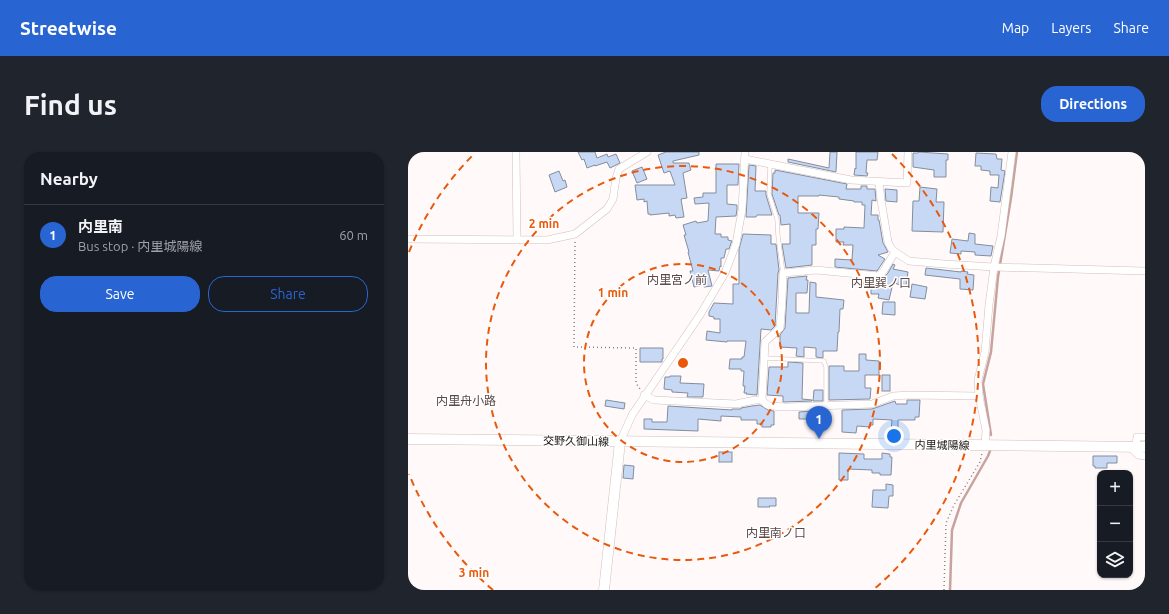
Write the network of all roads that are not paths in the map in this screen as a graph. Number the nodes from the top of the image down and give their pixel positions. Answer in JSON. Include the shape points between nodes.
{"nodes":[{"id":1,"x":516,"y":152,"type":"edge"},
{"id":2,"x":647,"y":152,"type":"edge"},
{"id":3,"x":908,"y":152,"type":"edge"},
{"id":4,"x":1012,"y":152,"type":"edge"},
{"id":5,"x":745,"y":156,"type":"edge"},
{"id":6,"x":770,"y":164,"type":"junction"},
{"id":7,"x":879,"y":182,"type":"junction"},
{"id":8,"x":408,"y":239,"type":"edge"},
{"id":9,"x":517,"y":240,"type":"junction"},
{"id":10,"x":894,"y":252,"type":"junction"},
{"id":11,"x":994,"y":267,"type":"junction"},
{"id":12,"x":1145,"y":271,"type":"edge"},
{"id":13,"x":783,"y":273,"type":"junction"},
{"id":14,"x":765,"y":358,"type":"junction"},
{"id":15,"x":644,"y":396,"type":"junction"},
{"id":16,"x":979,"y":396,"type":"junction"},
{"id":17,"x":762,"y":400,"type":"junction"},
{"id":18,"x":826,"y":406,"type":"junction"},
{"id":19,"x":1145,"y":437,"type":"edge"},
{"id":20,"x":408,"y":439,"type":"edge"},
{"id":21,"x":620,"y":442,"type":"junction"},
{"id":22,"x":985,"y":445,"type":"junction"},
{"id":23,"x":1137,"y":446,"type":"edge"},
{"id":24,"x":1145,"y":456,"type":"edge"},
{"id":25,"x":604,"y":590,"type":"edge"}],
"edges":[{"from":1,"to":9,"type":"street"},
{"from":2,"to":9,"type":"street","via":[[619,169],[613,199],[607,209],[575,234],[547,240]]},
{"from":3,"to":7,"type":"street","via":[[907,183]]},
{"from":4,"to":11,"type":"street","via":[[1001,236]]},
{"from":5,"to":6,"type":"street"},
{"from":5,"to":15,"type":"street","via":[[741,217],[736,244],[725,273],[681,344]]},
{"from":6,"to":7,"type":"street","via":[[851,180]]},
{"from":6,"to":13,"type":"lane","via":[[770,194],[778,219]]},
{"from":7,"to":10,"type":"street","via":[[888,242]]},
{"from":8,"to":9,"type":"street"},
{"from":10,"to":11,"type":"street","via":[[909,261]]},
{"from":10,"to":13,"type":"street","via":[[879,276],[816,270]]},
{"from":11,"to":12,"type":"street"},
{"from":11,"to":16,"type":"street","via":[[985,352],[978,380]]},
{"from":13,"to":14,"type":"street","via":[[780,328],[765,342]]},
{"from":14,"to":17,"type":"street"},
{"from":14,"to":18,"type":"lane","via":[[824,361]]},
{"from":15,"to":17,"type":"street","via":[[654,400],[736,404]]},
{"from":15,"to":21,"type":"street"},
{"from":16,"to":18,"type":"street","via":[[910,394],[893,396],[872,404]]},
{"from":16,"to":22,"type":"street","via":[[986,430]]},
{"from":17,"to":18,"type":"street","via":[[777,407]]},
{"from":19,"to":23,"type":"street","via":[[1137,437]]},
{"from":20,"to":21,"type":"main road","name":"交野久御山線"},
{"from":21,"to":22,"type":"main road","name":"内里城陽線"},
{"from":21,"to":25,"type":"main road","name":"交野久御山線"},
{"from":22,"to":23,"type":"main road","name":"内里城陽線"},
{"from":23,"to":24,"type":"street","via":[[1138,455]]}]}
